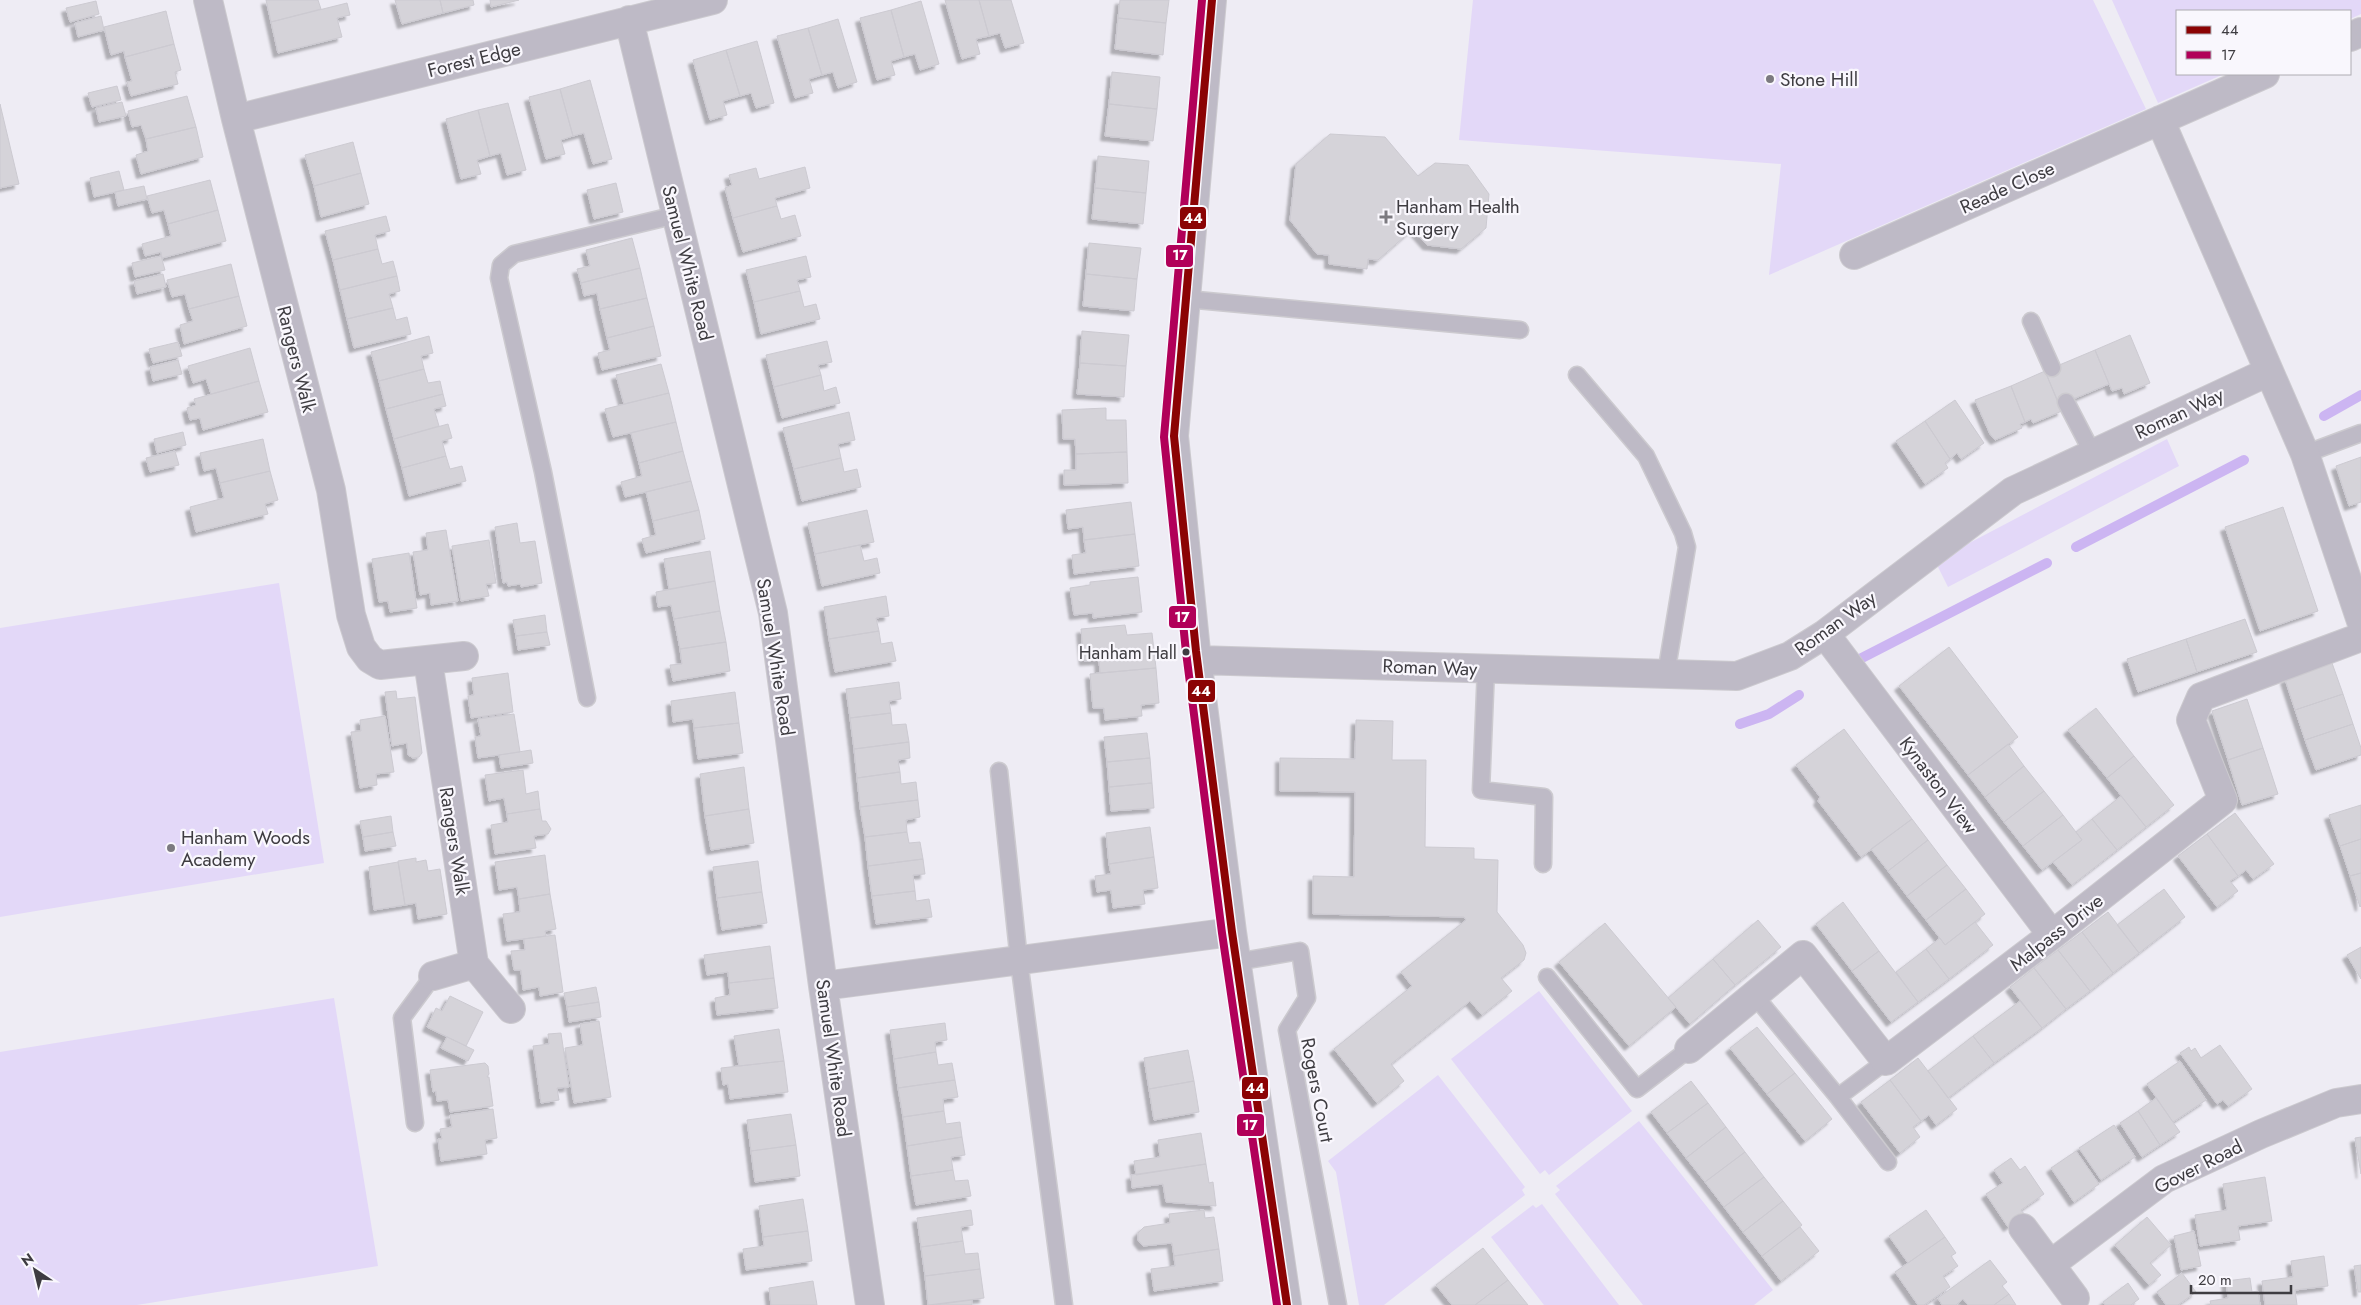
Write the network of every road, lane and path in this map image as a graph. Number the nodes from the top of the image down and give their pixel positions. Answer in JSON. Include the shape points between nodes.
{"nodes":[{"id":1,"x":208,"y":0,"type":"edge"},
{"id":2,"x":713,"y":0,"type":"edge"},
{"id":3,"x":1212,"y":0,"type":"edge"},
{"id":4,"x":629,"y":20,"type":"junction"},
{"id":5,"x":2263,"y":75,"type":"edge"},
{"id":6,"x":236,"y":119,"type":"junction"},
{"id":7,"x":2160,"y":120,"type":"junction"},
{"id":8,"x":676,"y":215,"type":"junction"},
{"id":9,"x":1854,"y":255,"type":"dead end"},
{"id":10,"x":1186,"y":299,"type":"junction"},
{"id":11,"x":2031,"y":322,"type":"dead end"},
{"id":12,"x":1520,"y":330,"type":"dead end"},
{"id":13,"x":2052,"y":368,"type":"dead end"},
{"id":14,"x":2268,"y":372,"type":"junction"},
{"id":15,"x":1577,"y":375,"type":"dead end"},
{"id":16,"x":2066,"y":402,"type":"dead end"},
{"id":17,"x":2361,"y":433,"type":"edge"},
{"id":18,"x":2093,"y":454,"type":"junction"},
{"id":19,"x":2305,"y":454,"type":"junction"},
{"id":20,"x":2361,"y":621,"type":"edge"},
{"id":21,"x":1825,"y":634,"type":"junction"},
{"id":22,"x":2361,"y":637,"type":"edge"},
{"id":23,"x":464,"y":656,"type":"dead end"},
{"id":24,"x":1197,"y":660,"type":"junction"},
{"id":25,"x":428,"y":661,"type":"junction"},
{"id":26,"x":1486,"y":668,"type":"junction"},
{"id":27,"x":1666,"y":674,"type":"junction"},
{"id":28,"x":587,"y":698,"type":"dead end"},
{"id":29,"x":999,"y":771,"type":"dead end"},
{"id":30,"x":1543,"y":864,"type":"dead end"},
{"id":31,"x":1232,"y":932,"type":"junction"},
{"id":32,"x":2052,"y":935,"type":"junction"},
{"id":33,"x":1019,"y":961,"type":"junction"},
{"id":34,"x":1236,"y":962,"type":"junction"},
{"id":35,"x":474,"y":964,"type":"junction"},
{"id":36,"x":433,"y":976,"type":"joint"},
{"id":37,"x":1547,"y":977,"type":"dead end"},
{"id":38,"x":823,"y":986,"type":"junction"},
{"id":39,"x":1755,"y":996,"type":"junction"},
{"id":40,"x":511,"y":1009,"type":"dead end"},
{"id":41,"x":1689,"y":1049,"type":"joint"},
{"id":42,"x":1886,"y":1061,"type":"junction"},
{"id":43,"x":1838,"y":1098,"type":"junction"},
{"id":44,"x":2361,"y":1100,"type":"edge"},
{"id":45,"x":416,"y":1123,"type":"dead end"},
{"id":46,"x":1888,"y":1162,"type":"dead end"},
{"id":47,"x":2023,"y":1228,"type":"dead end"},
{"id":48,"x":2051,"y":1264,"type":"junction"},
{"id":49,"x":2075,"y":1298,"type":"dead end"},
{"id":50,"x":870,"y":1305,"type":"edge"},
{"id":51,"x":1064,"y":1305,"type":"edge"},
{"id":52,"x":1287,"y":1305,"type":"edge"},
{"id":53,"x":1338,"y":1305,"type":"edge"}],
"edges":[{"from":1,"to":6,"type":"street","name":"Rangers Walk"},
{"from":2,"to":4,"type":"street","name":"Forest Edge"},
{"from":3,"to":10,"type":"street"},
{"from":4,"to":6,"type":"street","name":"Forest Edge"},
{"from":4,"to":8,"type":"street","name":"Samuel White Road"},
{"from":5,"to":7,"type":"street","name":"Reade Close"},
{"from":6,"to":25,"type":"street","name":"Rangers Walk","via":[[331,490],[352,615],[361,647],[370,659],[380,665]]},
{"from":7,"to":9,"type":"street","name":"Reade Close"},
{"from":7,"to":14,"type":"street"},
{"from":8,"to":28,"type":"lane","via":[[514,254],[502,265],[499,278],[543,472]]},
{"from":8,"to":38,"type":"street","name":"Samuel White Road","via":[[773,613]]},
{"from":10,"to":12,"type":"lane"},
{"from":10,"to":24,"type":"street","via":[[1174,436]]},
{"from":11,"to":13,"type":"lane"},
{"from":14,"to":18,"type":"street","name":"Roman Way"},
{"from":14,"to":19,"type":"street"},
{"from":15,"to":27,"type":"lane","via":[[1646,456],[1683,533],[1686,547]]},
{"from":16,"to":18,"type":"lane"},
{"from":17,"to":19,"type":"lane"},
{"from":18,"to":21,"type":"street","name":"Roman Way","via":[[2013,492]]},
{"from":19,"to":20,"type":"street"},
{"from":21,"to":27,"type":"street","name":"Roman Way","via":[[1790,656],[1737,676]]},
{"from":21,"to":32,"type":"street","name":"Kynaston View"},
{"from":22,"to":32,"type":"street","name":"Malpass Drive","via":[[2201,697],[2191,720],[2223,800]]},
{"from":23,"to":25,"type":"street","name":"Rangers Walk"},
{"from":24,"to":26,"type":"street","name":"Roman Way"},
{"from":24,"to":31,"type":"street"},
{"from":25,"to":35,"type":"street","name":"Rangers Walk"},
{"from":26,"to":27,"type":"street","name":"Roman Way"},
{"from":26,"to":30,"type":"lane","via":[[1481,790],[1544,797]]},
{"from":29,"to":33,"type":"lane"},
{"from":31,"to":33,"type":"street"},
{"from":31,"to":34,"type":"street"},
{"from":32,"to":42,"type":"street","name":"Malpass Drive"},
{"from":33,"to":38,"type":"street"},
{"from":33,"to":51,"type":"lane"},
{"from":34,"to":52,"type":"street"},
{"from":34,"to":53,"type":"lane","name":"Rogers Court","via":[[1300,951],[1307,998],[1286,1030]]},
{"from":35,"to":36,"type":"street"},
{"from":35,"to":40,"type":"street"},
{"from":36,"to":45,"type":"lane","via":[[402,1018]]},
{"from":37,"to":41,"type":"lane","via":[[1638,1089]]},
{"from":38,"to":50,"type":"street","name":"Samuel White Road"},
{"from":39,"to":41,"type":"street"},
{"from":39,"to":42,"type":"street","via":[[1803,955]]},
{"from":39,"to":43,"type":"lane"},
{"from":42,"to":43,"type":"lane"},
{"from":43,"to":46,"type":"lane"},
{"from":44,"to":48,"type":"street","name":"Gover Road","via":[[2336,1103],[2164,1179]]},
{"from":47,"to":48,"type":"street"},
{"from":48,"to":49,"type":"street"}]}
